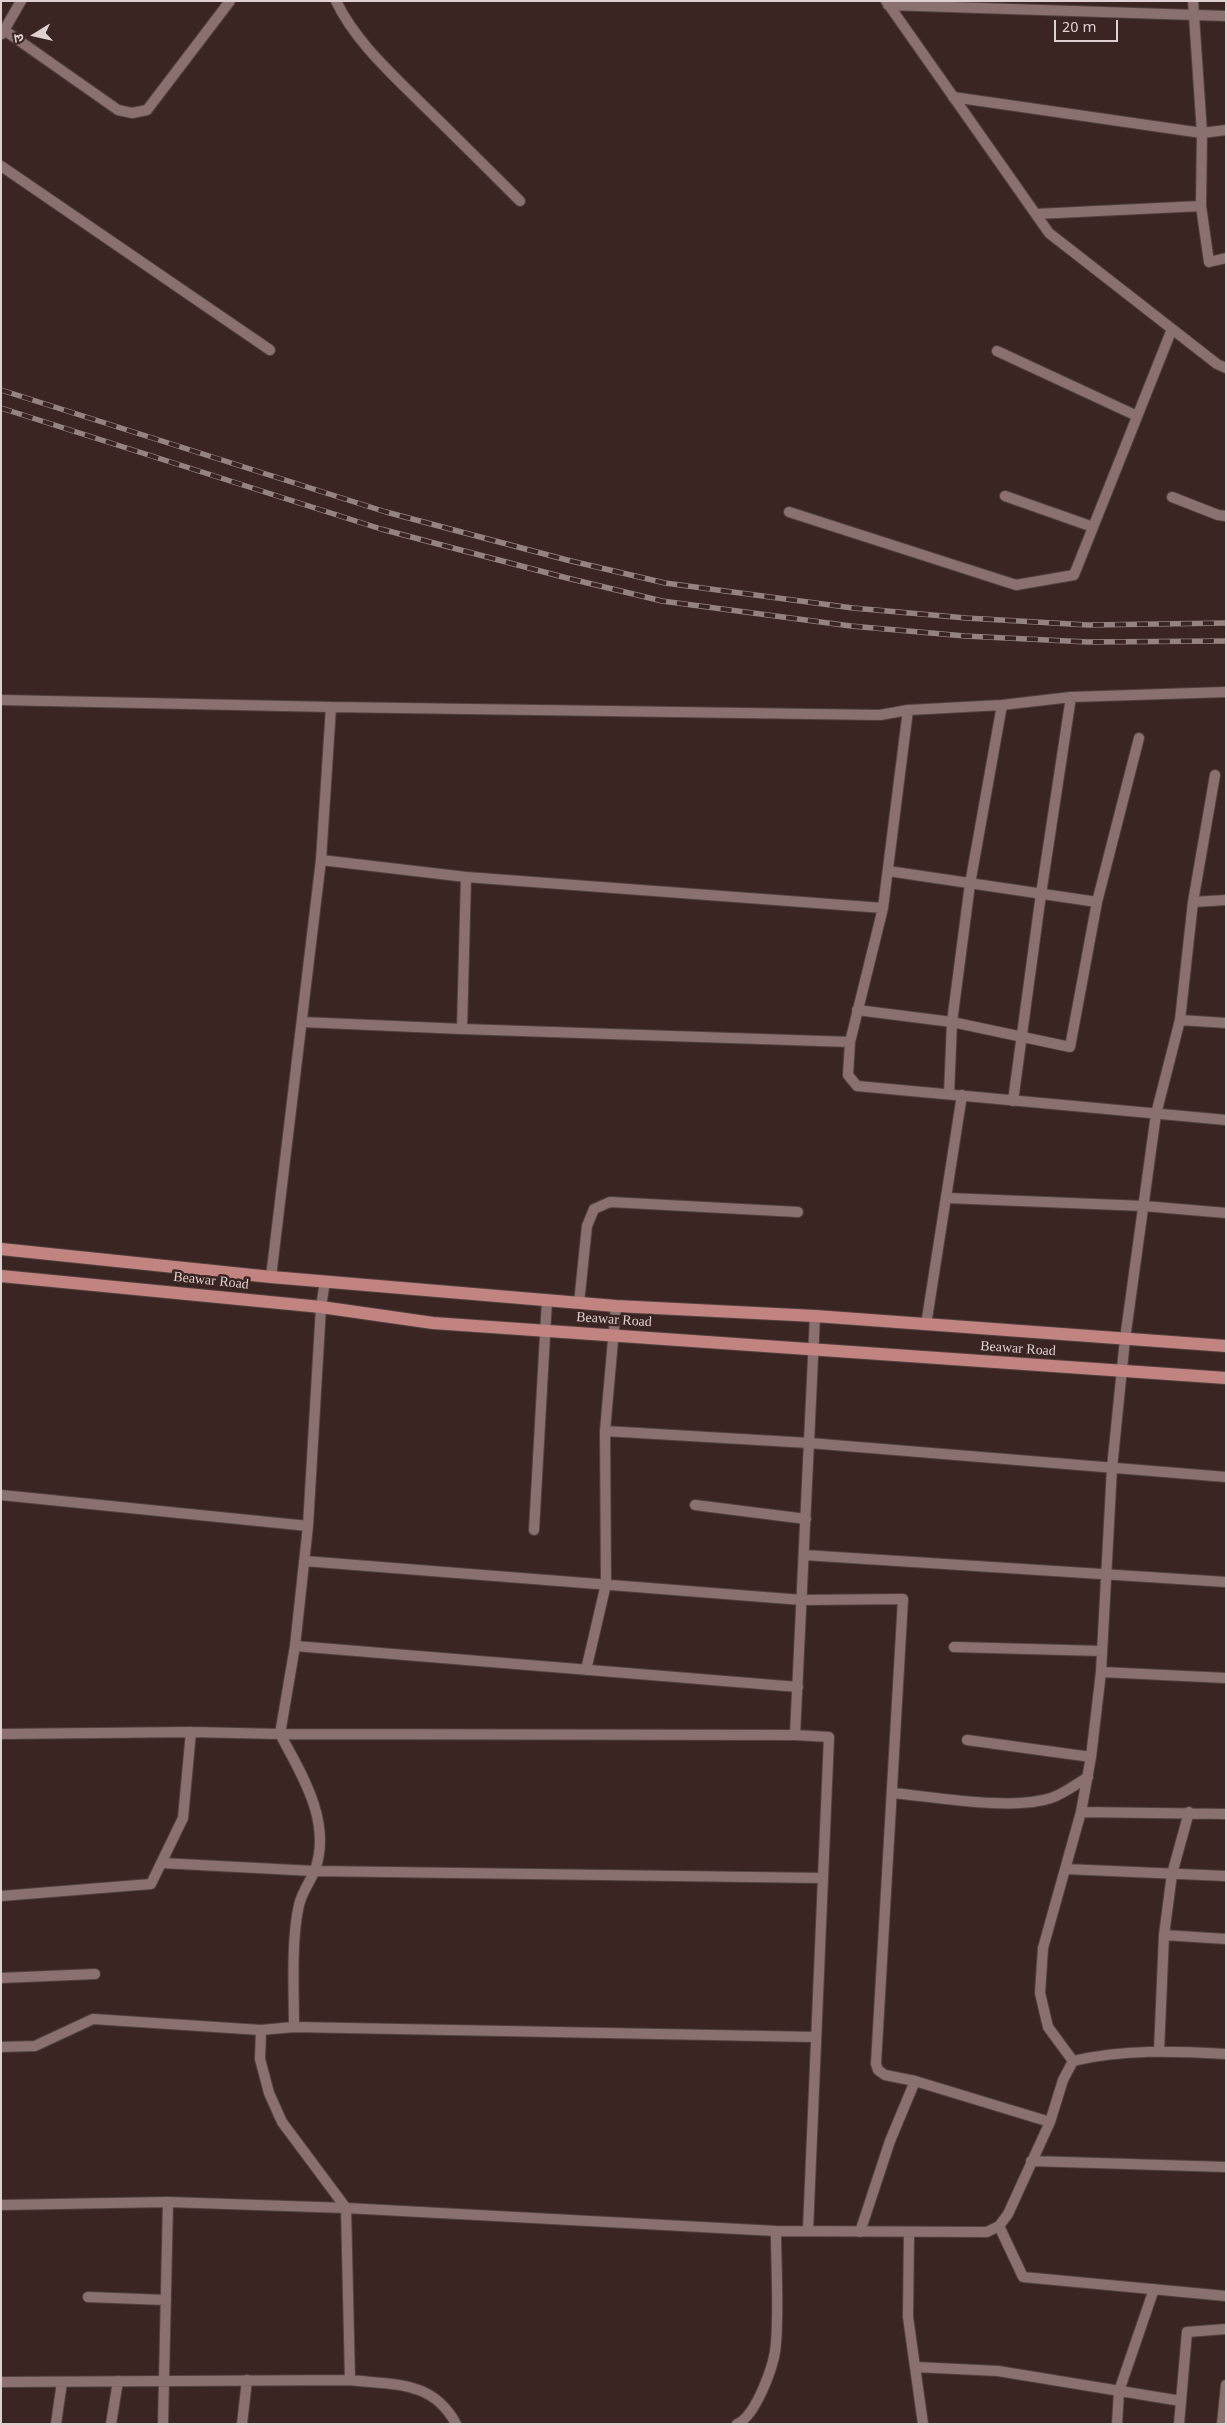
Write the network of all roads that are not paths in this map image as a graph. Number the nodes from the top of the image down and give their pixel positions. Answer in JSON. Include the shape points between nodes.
{"nodes":[{"id":1,"x":21,"y":1,"type":"edge"},
{"id":2,"x":230,"y":1,"type":"edge"},
{"id":3,"x":336,"y":1,"type":"edge"},
{"id":4,"x":1193,"y":1,"type":"edge"},
{"id":5,"x":887,"y":3,"type":"edge"},
{"id":6,"x":934,"y":4,"type":"edge"},
{"id":7,"x":1194,"y":15,"type":"junction"},
{"id":8,"x":1226,"y":16,"type":"edge"},
{"id":9,"x":3,"y":33,"type":"edge"},
{"id":10,"x":953,"y":97,"type":"junction"},
{"id":11,"x":1226,"y":130,"type":"edge"},
{"id":12,"x":1202,"y":133,"type":"junction"},
{"id":13,"x":1,"y":166,"type":"edge"},
{"id":14,"x":520,"y":201,"type":"dead end"},
{"id":15,"x":1201,"y":206,"type":"junction"},
{"id":16,"x":1036,"y":214,"type":"junction"},
{"id":17,"x":1226,"y":258,"type":"edge"},
{"id":18,"x":1172,"y":329,"type":"junction"},
{"id":19,"x":270,"y":350,"type":"dead end"},
{"id":20,"x":997,"y":351,"type":"dead end"},
{"id":21,"x":1226,"y":368,"type":"edge"},
{"id":22,"x":1137,"y":416,"type":"junction"},
{"id":23,"x":1005,"y":496,"type":"dead end"},
{"id":24,"x":1172,"y":497,"type":"dead end"},
{"id":25,"x":789,"y":512,"type":"dead end"},
{"id":26,"x":1226,"y":516,"type":"edge"},
{"id":27,"x":1093,"y":527,"type":"junction"},
{"id":28,"x":1226,"y":692,"type":"edge"},
{"id":29,"x":1072,"y":697,"type":"junction"},
{"id":30,"x":1,"y":700,"type":"edge"},
{"id":31,"x":1002,"y":705,"type":"junction"},
{"id":32,"x":331,"y":708,"type":"junction"},
{"id":33,"x":908,"y":710,"type":"junction"},
{"id":34,"x":1139,"y":738,"type":"dead end"},
{"id":35,"x":1215,"y":775,"type":"dead end"},
{"id":36,"x":321,"y":860,"type":"junction"},
{"id":37,"x":888,"y":871,"type":"junction"},
{"id":38,"x":466,"y":877,"type":"junction"},
{"id":39,"x":970,"y":884,"type":"junction"},
{"id":40,"x":1041,"y":894,"type":"junction"},
{"id":41,"x":1226,"y":900,"type":"edge"},
{"id":42,"x":1097,"y":902,"type":"junction"},
{"id":43,"x":1193,"y":902,"type":"junction"},
{"id":44,"x":883,"y":908,"type":"junction"},
{"id":45,"x":857,"y":1010,"type":"junction"},
{"id":46,"x":1180,"y":1020,"type":"junction"},
{"id":47,"x":302,"y":1022,"type":"junction"},
{"id":48,"x":952,"y":1022,"type":"junction"},
{"id":49,"x":1226,"y":1023,"type":"edge"},
{"id":50,"x":462,"y":1029,"type":"junction"},
{"id":51,"x":1022,"y":1037,"type":"junction"},
{"id":52,"x":850,"y":1042,"type":"junction"},
{"id":53,"x":949,"y":1094,"type":"junction"},
{"id":54,"x":962,"y":1095,"type":"junction"},
{"id":55,"x":1013,"y":1101,"type":"junction"},
{"id":56,"x":1156,"y":1114,"type":"junction"},
{"id":57,"x":1226,"y":1120,"type":"edge"},
{"id":58,"x":947,"y":1198,"type":"junction"},
{"id":59,"x":1144,"y":1206,"type":"junction"},
{"id":60,"x":798,"y":1212,"type":"dead end"},
{"id":61,"x":1226,"y":1213,"type":"edge"},
{"id":62,"x":1,"y":1249,"type":"edge"},
{"id":63,"x":1,"y":1276,"type":"edge"},
{"id":64,"x":271,"y":1277,"type":"junction"},
{"id":65,"x":325,"y":1281,"type":"junction"},
{"id":66,"x":547,"y":1300,"type":"junction"},
{"id":67,"x":579,"y":1303,"type":"junction"},
{"id":68,"x":616,"y":1306,"type":"junction"},
{"id":69,"x":321,"y":1308,"type":"junction"},
{"id":70,"x":815,"y":1316,"type":"junction"},
{"id":71,"x":926,"y":1325,"type":"junction"},
{"id":72,"x":547,"y":1331,"type":"junction"},
{"id":73,"x":612,"y":1335,"type":"junction"},
{"id":74,"x":1125,"y":1339,"type":"junction"},
{"id":75,"x":1226,"y":1346,"type":"edge"},
{"id":76,"x":813,"y":1350,"type":"junction"},
{"id":77,"x":1123,"y":1370,"type":"junction"},
{"id":78,"x":1226,"y":1378,"type":"edge"},
{"id":79,"x":604,"y":1431,"type":"junction"},
{"id":80,"x":809,"y":1444,"type":"junction"},
{"id":81,"x":1112,"y":1468,"type":"junction"},
{"id":82,"x":1226,"y":1477,"type":"edge"},
{"id":83,"x":1,"y":1496,"type":"edge"},
{"id":84,"x":695,"y":1505,"type":"dead end"},
{"id":85,"x":806,"y":1519,"type":"junction"},
{"id":86,"x":308,"y":1526,"type":"junction"},
{"id":87,"x":534,"y":1530,"type":"dead end"},
{"id":88,"x":804,"y":1555,"type":"junction"},
{"id":89,"x":304,"y":1561,"type":"junction"},
{"id":90,"x":1106,"y":1574,"type":"junction"},
{"id":91,"x":1226,"y":1582,"type":"edge"},
{"id":92,"x":606,"y":1584,"type":"junction"},
{"id":93,"x":802,"y":1600,"type":"junction"},
{"id":94,"x":295,"y":1646,"type":"junction"},
{"id":95,"x":954,"y":1647,"type":"dead end"},
{"id":96,"x":1102,"y":1651,"type":"junction"},
{"id":97,"x":586,"y":1670,"type":"junction"},
{"id":98,"x":1101,"y":1672,"type":"junction"},
{"id":99,"x":1226,"y":1678,"type":"edge"},
{"id":100,"x":798,"y":1687,"type":"junction"},
{"id":101,"x":191,"y":1732,"type":"junction"},
{"id":102,"x":1,"y":1734,"type":"edge"},
{"id":103,"x":280,"y":1734,"type":"junction"},
{"id":104,"x":795,"y":1735,"type":"junction"},
{"id":105,"x":967,"y":1740,"type":"dead end"},
{"id":106,"x":1091,"y":1757,"type":"junction"},
{"id":107,"x":1088,"y":1777,"type":"junction"},
{"id":108,"x":893,"y":1793,"type":"junction"},
{"id":109,"x":1081,"y":1812,"type":"junction"},
{"id":110,"x":1189,"y":1812,"type":"junction"},
{"id":111,"x":1226,"y":1814,"type":"edge"},
{"id":112,"x":161,"y":1863,"type":"junction"},
{"id":113,"x":1065,"y":1868,"type":"junction"},
{"id":114,"x":314,"y":1871,"type":"junction"},
{"id":115,"x":1172,"y":1874,"type":"junction"},
{"id":116,"x":1226,"y":1876,"type":"edge"},
{"id":117,"x":822,"y":1878,"type":"junction"},
{"id":118,"x":1,"y":1896,"type":"edge"},
{"id":119,"x":1164,"y":1935,"type":"junction"},
{"id":120,"x":1226,"y":1939,"type":"edge"},
{"id":121,"x":95,"y":1974,"type":"dead end"},
{"id":122,"x":1,"y":1978,"type":"edge"},
{"id":123,"x":294,"y":2027,"type":"junction"},
{"id":124,"x":261,"y":2030,"type":"junction"},
{"id":125,"x":815,"y":2036,"type":"junction"},
{"id":126,"x":1,"y":2047,"type":"edge"},
{"id":127,"x":1159,"y":2051,"type":"junction"},
{"id":128,"x":1226,"y":2054,"type":"edge"},
{"id":129,"x":1073,"y":2061,"type":"junction"},
{"id":130,"x":914,"y":2081,"type":"junction"},
{"id":131,"x":1050,"y":2122,"type":"junction"},
{"id":132,"x":1031,"y":2161,"type":"junction"},
{"id":133,"x":1226,"y":2167,"type":"edge"},
{"id":134,"x":168,"y":2202,"type":"junction"},
{"id":135,"x":1,"y":2205,"type":"edge"},
{"id":136,"x":346,"y":2208,"type":"junction"},
{"id":137,"x":999,"y":2226,"type":"junction"},
{"id":138,"x":808,"y":2230,"type":"junction"},
{"id":139,"x":776,"y":2231,"type":"junction"},
{"id":140,"x":860,"y":2232,"type":"junction"},
{"id":141,"x":909,"y":2233,"type":"junction"},
{"id":142,"x":1154,"y":2290,"type":"junction"},
{"id":143,"x":1226,"y":2296,"type":"edge"},
{"id":144,"x":88,"y":2297,"type":"dead end"},
{"id":145,"x":166,"y":2300,"type":"junction"},
{"id":146,"x":1226,"y":2329,"type":"edge"},
{"id":147,"x":916,"y":2367,"type":"junction"},
{"id":148,"x":247,"y":2380,"type":"junction"},
{"id":149,"x":350,"y":2380,"type":"junction"},
{"id":150,"x":118,"y":2381,"type":"junction"},
{"id":151,"x":164,"y":2381,"type":"junction"},
{"id":152,"x":1,"y":2382,"type":"edge"},
{"id":153,"x":62,"y":2382,"type":"junction"},
{"id":154,"x":1226,"y":2386,"type":"edge"},
{"id":155,"x":1119,"y":2391,"type":"junction"},
{"id":156,"x":1181,"y":2401,"type":"junction"},
{"id":157,"x":56,"y":2424,"type":"edge"},
{"id":158,"x":111,"y":2424,"type":"edge"},
{"id":159,"x":163,"y":2424,"type":"edge"},
{"id":160,"x":242,"y":2424,"type":"edge"},
{"id":161,"x":456,"y":2424,"type":"edge"},
{"id":162,"x":737,"y":2424,"type":"edge"},
{"id":163,"x":923,"y":2424,"type":"edge"},
{"id":164,"x":1117,"y":2424,"type":"edge"},
{"id":165,"x":1179,"y":2424,"type":"edge"},
{"id":166,"x":1222,"y":2424,"type":"edge"}],
"edges":[{"from":1,"to":9,"type":"street"},
{"from":2,"to":9,"type":"street","via":[[147,110],[132,113],[118,110]]},
{"from":3,"to":14,"type":"street","via":[[364,44]]},
{"from":4,"to":7,"type":"street"},
{"from":5,"to":6,"type":"street"},
{"from":5,"to":10,"type":"street"},
{"from":6,"to":7,"type":"street"},
{"from":7,"to":8,"type":"street"},
{"from":7,"to":12,"type":"street"},
{"from":10,"to":12,"type":"street"},
{"from":10,"to":16,"type":"street"},
{"from":11,"to":12,"type":"street"},
{"from":12,"to":15,"type":"street"},
{"from":13,"to":19,"type":"street"},
{"from":15,"to":16,"type":"street"},
{"from":15,"to":17,"type":"street","via":[[1209,262]]},
{"from":16,"to":18,"type":"street","via":[[1049,233]]},
{"from":18,"to":21,"type":"street"},
{"from":18,"to":22,"type":"street"},
{"from":20,"to":22,"type":"street"},
{"from":22,"to":27,"type":"street"},
{"from":23,"to":27,"type":"street"},
{"from":24,"to":26,"type":"street","via":[[1218,516]]},
{"from":25,"to":27,"type":"street","via":[[1016,585],[1074,575]]},
{"from":28,"to":29,"type":"street"},
{"from":29,"to":31,"type":"street"},
{"from":29,"to":40,"type":"street"},
{"from":30,"to":32,"type":"street"},
{"from":31,"to":33,"type":"street"},
{"from":31,"to":39,"type":"street"},
{"from":32,"to":33,"type":"street","via":[[864,714]]},
{"from":32,"to":36,"type":"street"},
{"from":33,"to":37,"type":"street"},
{"from":34,"to":42,"type":"street"},
{"from":35,"to":43,"type":"street"},
{"from":36,"to":38,"type":"street"},
{"from":36,"to":47,"type":"street"},
{"from":37,"to":39,"type":"street"},
{"from":37,"to":44,"type":"street"},
{"from":38,"to":44,"type":"street"},
{"from":38,"to":50,"type":"street"},
{"from":39,"to":40,"type":"street"},
{"from":39,"to":48,"type":"street"},
{"from":40,"to":42,"type":"street"},
{"from":40,"to":51,"type":"street"},
{"from":41,"to":43,"type":"street"},
{"from":42,"to":51,"type":"street","via":[[1070,1047]]},
{"from":43,"to":46,"type":"street"},
{"from":44,"to":45,"type":"street"},
{"from":45,"to":48,"type":"street"},
{"from":45,"to":52,"type":"street"},
{"from":46,"to":49,"type":"street"},
{"from":46,"to":56,"type":"street"},
{"from":47,"to":50,"type":"street"},
{"from":47,"to":64,"type":"street"},
{"from":48,"to":51,"type":"street"},
{"from":48,"to":53,"type":"street"},
{"from":50,"to":52,"type":"street"},
{"from":51,"to":55,"type":"street"},
{"from":52,"to":53,"type":"street","via":[[848,1075],[857,1086]]},
{"from":53,"to":54,"type":"street"},
{"from":54,"to":55,"type":"street"},
{"from":54,"to":58,"type":"street"},
{"from":55,"to":56,"type":"street"},
{"from":56,"to":57,"type":"street"},
{"from":56,"to":59,"type":"street"},
{"from":58,"to":59,"type":"street"},
{"from":58,"to":71,"type":"street"},
{"from":59,"to":61,"type":"street"},
{"from":59,"to":74,"type":"street"},
{"from":60,"to":67,"type":"street","via":[[610,1202],[594,1209],[587,1226]]},
{"from":62,"to":64,"type":"main road","name":"Beawar Road"},
{"from":63,"to":69,"type":"main road","name":"Beawar Road"},
{"from":64,"to":65,"type":"main road","name":"Beawar Road"},
{"from":65,"to":66,"type":"main road","name":"Beawar Road"},
{"from":65,"to":69,"type":"street"},
{"from":66,"to":67,"type":"main road","name":"Beawar Road"},
{"from":66,"to":72,"type":"street"},
{"from":67,"to":68,"type":"main road","name":"Beawar Road"},
{"from":68,"to":70,"type":"main road","name":"Beawar Road"},
{"from":68,"to":73,"type":"street"},
{"from":69,"to":72,"type":"main road","name":"Beawar Road","via":[[433,1323]]},
{"from":69,"to":86,"type":"street"},
{"from":70,"to":71,"type":"main road","name":"Beawar Road"},
{"from":70,"to":76,"type":"street"},
{"from":71,"to":74,"type":"main road","name":"Beawar Road"},
{"from":72,"to":73,"type":"main road","name":"Beawar Road"},
{"from":72,"to":87,"type":"street"},
{"from":73,"to":76,"type":"main road","name":"Beawar Road"},
{"from":73,"to":79,"type":"street"},
{"from":74,"to":75,"type":"main road","name":"Beawar Road"},
{"from":74,"to":77,"type":"street"},
{"from":76,"to":77,"type":"main road","name":"Beawar Road"},
{"from":76,"to":80,"type":"street"},
{"from":77,"to":78,"type":"main road","name":"Beawar Road"},
{"from":77,"to":81,"type":"street"},
{"from":79,"to":80,"type":"street"},
{"from":79,"to":92,"type":"street"},
{"from":80,"to":81,"type":"street"},
{"from":80,"to":85,"type":"street"},
{"from":81,"to":82,"type":"street"},
{"from":81,"to":90,"type":"street"},
{"from":83,"to":86,"type":"street"},
{"from":84,"to":85,"type":"street"},
{"from":85,"to":88,"type":"street"},
{"from":86,"to":89,"type":"street"},
{"from":88,"to":90,"type":"street"},
{"from":88,"to":93,"type":"street"},
{"from":89,"to":92,"type":"street"},
{"from":89,"to":94,"type":"street"},
{"from":90,"to":91,"type":"street"},
{"from":90,"to":96,"type":"street"},
{"from":92,"to":93,"type":"street"},
{"from":92,"to":97,"type":"street"},
{"from":93,"to":100,"type":"street"},
{"from":93,"to":108,"type":"street","via":[[903,1599]]},
{"from":94,"to":97,"type":"street"},
{"from":94,"to":103,"type":"street"},
{"from":95,"to":96,"type":"street"},
{"from":96,"to":98,"type":"street"},
{"from":97,"to":100,"type":"street"},
{"from":98,"to":99,"type":"street"},
{"from":98,"to":106,"type":"street"},
{"from":100,"to":104,"type":"street"},
{"from":101,"to":102,"type":"street"},
{"from":101,"to":103,"type":"street"},
{"from":101,"to":112,"type":"street","via":[[183,1818]]},
{"from":103,"to":104,"type":"street"},
{"from":103,"to":114,"type":"street","via":[[306,1783],[318,1818],[319,1851]]},
{"from":104,"to":117,"type":"street","via":[[829,1737]]},
{"from":105,"to":106,"type":"street"},
{"from":106,"to":107,"type":"street"},
{"from":107,"to":108,"type":"street","via":[[1052,1798],[1032,1803],[1004,1804]]},
{"from":107,"to":109,"type":"street"},
{"from":108,"to":130,"type":"street","via":[[876,2064],[885,2076]]},
{"from":109,"to":110,"type":"street"},
{"from":109,"to":113,"type":"street"},
{"from":110,"to":111,"type":"street"},
{"from":110,"to":115,"type":"street"},
{"from":112,"to":114,"type":"street"},
{"from":112,"to":118,"type":"street","via":[[151,1884]]},
{"from":113,"to":115,"type":"street"},
{"from":113,"to":129,"type":"street","via":[[1043,1948],[1040,1993],[1048,2026]]},
{"from":114,"to":117,"type":"street"},
{"from":114,"to":123,"type":"street","via":[[298,1905]]},
{"from":115,"to":116,"type":"street"},
{"from":115,"to":119,"type":"street"},
{"from":117,"to":125,"type":"street"},
{"from":119,"to":120,"type":"street"},
{"from":119,"to":127,"type":"street"},
{"from":121,"to":122,"type":"street"},
{"from":123,"to":124,"type":"street"},
{"from":123,"to":125,"type":"street"},
{"from":124,"to":126,"type":"street","via":[[94,2019],[36,2046]]},
{"from":124,"to":136,"type":"street","via":[[260,2059],[269,2093],[282,2122]]},
{"from":125,"to":138,"type":"street"},
{"from":127,"to":128,"type":"street"},
{"from":127,"to":129,"type":"street","via":[[1097,2055]]},
{"from":129,"to":131,"type":"street","via":[[1063,2080]]},
{"from":130,"to":131,"type":"street"},
{"from":130,"to":140,"type":"street"},
{"from":131,"to":132,"type":"street"},
{"from":132,"to":133,"type":"street"},
{"from":132,"to":137,"type":"street","via":[[1008,2214]]},
{"from":134,"to":135,"type":"street"},
{"from":134,"to":136,"type":"street"},
{"from":134,"to":145,"type":"street"},
{"from":136,"to":139,"type":"street"},
{"from":136,"to":149,"type":"street"},
{"from":137,"to":141,"type":"street","via":[[973,2234]]},
{"from":137,"to":142,"type":"street","via":[[1022,2277]]},
{"from":138,"to":139,"type":"street"},
{"from":138,"to":140,"type":"street"},
{"from":139,"to":162,"type":"street","via":[[776,2345],[759,2396],[748,2418]]},
{"from":140,"to":141,"type":"street"},
{"from":141,"to":147,"type":"street","via":[[908,2317]]},
{"from":142,"to":143,"type":"street"},
{"from":142,"to":155,"type":"street"},
{"from":144,"to":145,"type":"street"},
{"from":145,"to":151,"type":"street"},
{"from":146,"to":156,"type":"street","via":[[1187,2332]]},
{"from":147,"to":155,"type":"street","via":[[998,2371]]},
{"from":147,"to":163,"type":"street"},
{"from":148,"to":149,"type":"street"},
{"from":148,"to":151,"type":"street"},
{"from":148,"to":160,"type":"street"},
{"from":149,"to":161,"type":"street","via":[[428,2392],[450,2412]]},
{"from":150,"to":151,"type":"street"},
{"from":150,"to":153,"type":"street"},
{"from":150,"to":158,"type":"street"},
{"from":151,"to":159,"type":"street"},
{"from":152,"to":153,"type":"street"},
{"from":153,"to":157,"type":"street"},
{"from":154,"to":166,"type":"street"},
{"from":155,"to":156,"type":"street"},
{"from":155,"to":164,"type":"street"},
{"from":156,"to":165,"type":"street"}]}
